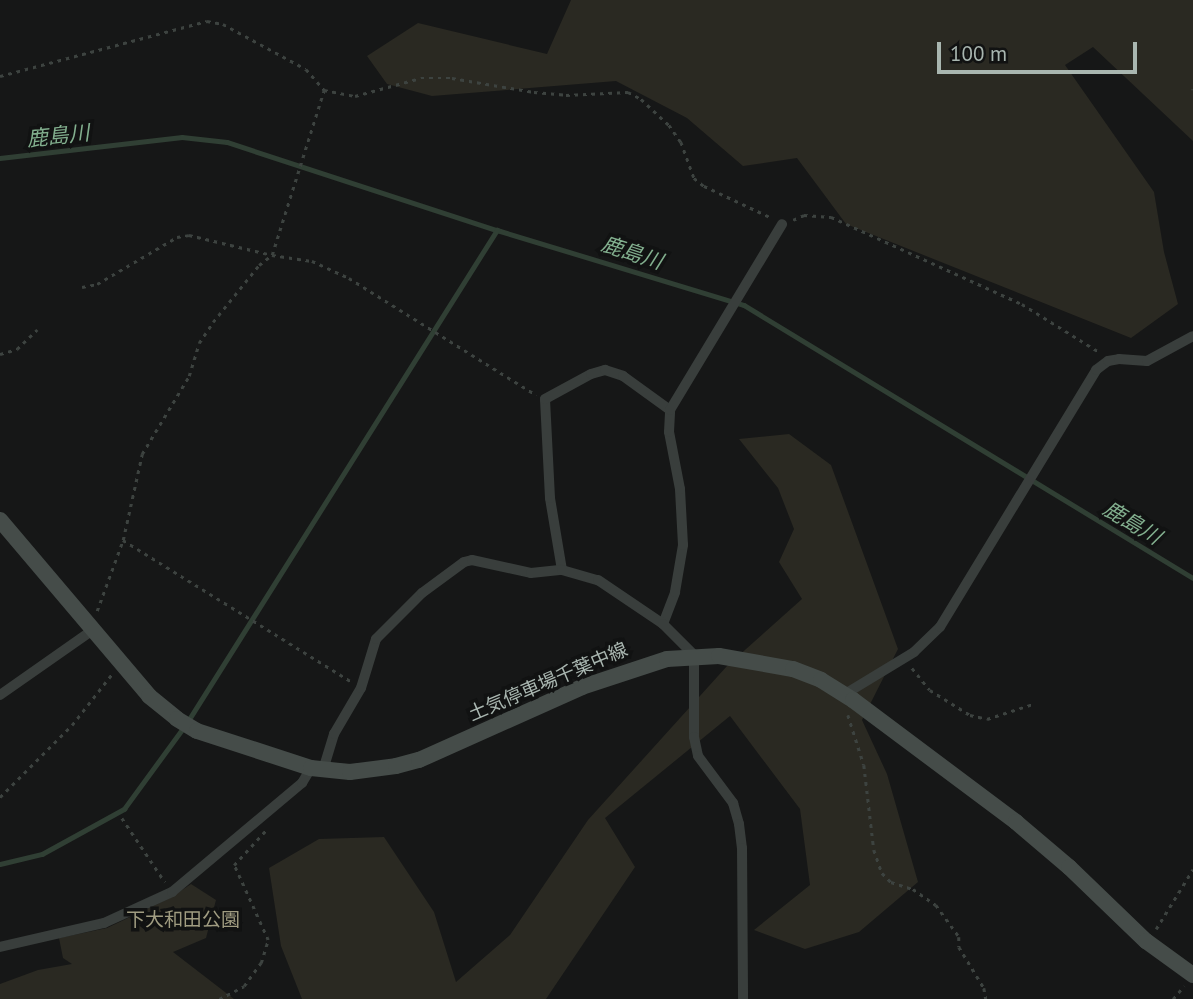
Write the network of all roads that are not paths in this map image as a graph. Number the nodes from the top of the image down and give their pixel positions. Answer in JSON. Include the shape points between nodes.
{"nodes":[{"id":1,"x":782,"y":225,"type":"road end"},
{"id":2,"x":1193,"y":336,"type":"edge"},
{"id":3,"x":670,"y":410,"type":"junction"},
{"id":4,"x":0,"y":520,"type":"edge"},
{"id":5,"x":562,"y":570,"type":"junction"},
{"id":6,"x":663,"y":624,"type":"junction"},
{"id":7,"x":91,"y":627,"type":"junction"},
{"id":8,"x":694,"y":655,"type":"junction"},
{"id":9,"x":0,"y":695,"type":"edge"},
{"id":10,"x":849,"y":697,"type":"junction"},
{"id":11,"x":317,"y":769,"type":"junction"},
{"id":12,"x":0,"y":947,"type":"edge"},
{"id":13,"x":1193,"y":975,"type":"edge"},
{"id":14,"x":743,"y":999,"type":"edge"}],
"edges":[{"from":1,"to":3,"type":"street"},
{"from":2,"to":10,"type":"street","via":[[1147,361],[1112,360],[1096,370],[940,627]]},
{"from":3,"to":5,"type":"street","via":[[623,376],[605,370],[545,399],[550,498]]},
{"from":3,"to":6,"type":"street","via":[[683,545],[675,592]]},
{"from":4,"to":7,"type":"main road","name":"土気停車場千葉中線"},
{"from":5,"to":6,"type":"street","via":[[598,580]]},
{"from":5,"to":11,"type":"street","via":[[531,573],[481,561],[464,562],[422,593],[376,639],[361,688]]},
{"from":6,"to":8,"type":"street"},
{"from":7,"to":9,"type":"street"},
{"from":7,"to":11,"type":"main road","name":"土気停車場千葉中線","via":[[149,696],[197,731]]},
{"from":8,"to":10,"type":"main road","name":"土気停車場千葉中線","via":[[793,669]]},
{"from":8,"to":11,"type":"main road","name":"土気停車場千葉中線","via":[[626,671],[419,760],[374,770]]},
{"from":8,"to":14,"type":"street","via":[[698,755],[733,803],[739,824]]},
{"from":10,"to":13,"type":"main road","name":"土気停車場千葉中線","via":[[1016,822],[1146,941]]},
{"from":11,"to":12,"type":"street","via":[[172,892],[104,923]]}]}
